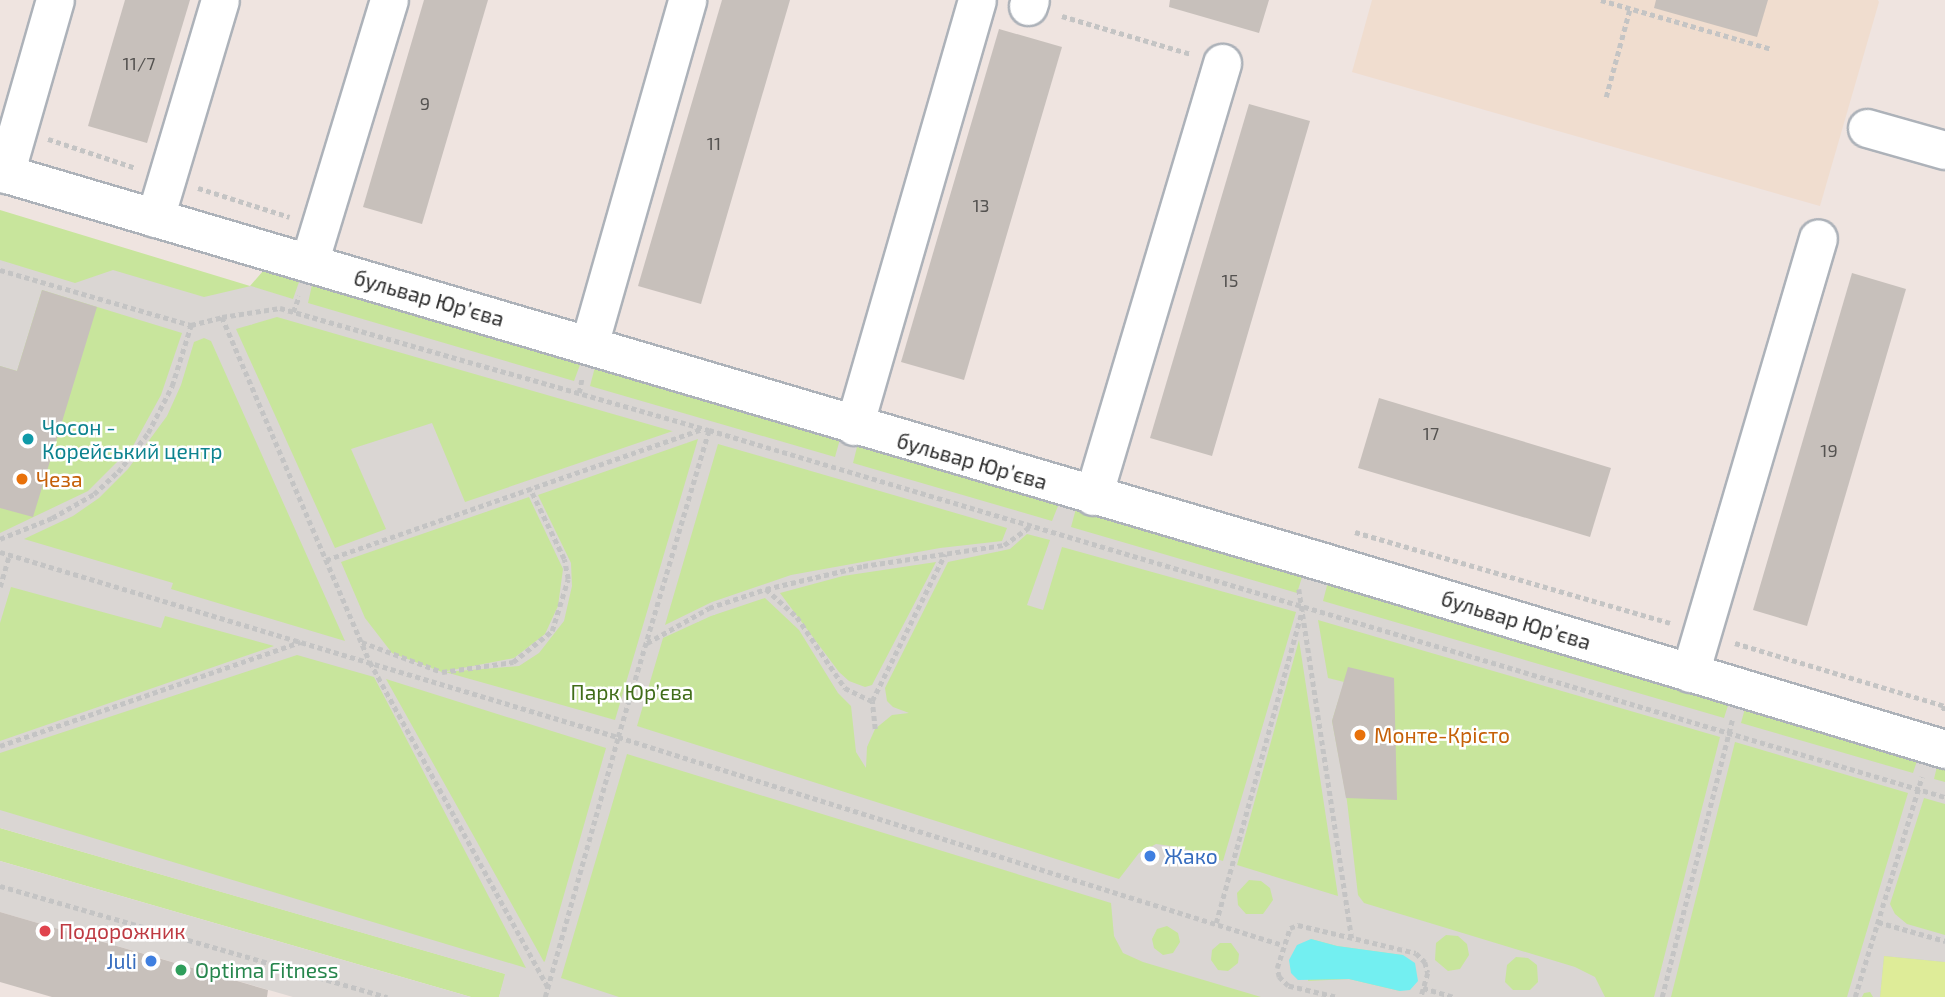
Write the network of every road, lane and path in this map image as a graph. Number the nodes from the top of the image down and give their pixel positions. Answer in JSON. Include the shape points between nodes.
{"nodes":[{"id":1,"x":55,"y":0,"type":"edge"},
{"id":2,"x":220,"y":0,"type":"edge"},
{"id":3,"x":389,"y":0,"type":"edge"},
{"id":4,"x":687,"y":0,"type":"edge"},
{"id":5,"x":977,"y":0,"type":"edge"},
{"id":6,"x":1601,"y":0,"type":"edge"},
{"id":7,"x":1029,"y":3,"type":"edge"},
{"id":8,"x":1630,"y":8,"type":"junction"},
{"id":9,"x":1772,"y":48,"type":"dead end"},
{"id":10,"x":1222,"y":63,"type":"joint"},
{"id":11,"x":1606,"y":97,"type":"dead end"},
{"id":12,"x":1867,"y":128,"type":"dead end"},
{"id":13,"x":1945,"y":150,"type":"edge"},
{"id":14,"x":2,"y":173,"type":"edge"},
{"id":15,"x":155,"y":218,"type":"junction"},
{"id":16,"x":1818,"y":238,"type":"dead end"},
{"id":17,"x":309,"y":263,"type":"junction"},
{"id":18,"x":0,"y":270,"type":"edge"},
{"id":19,"x":222,"y":317,"type":"junction"},
{"id":20,"x":191,"y":325,"type":"junction"},
{"id":21,"x":589,"y":345,"type":"junction"},
{"id":22,"x":854,"y":426,"type":"junction"},
{"id":23,"x":706,"y":430,"type":"junction"},
{"id":24,"x":530,"y":489,"type":"junction"},
{"id":25,"x":1093,"y":496,"type":"junction"},
{"id":26,"x":1031,"y":526,"type":"junction"},
{"id":27,"x":0,"y":539,"type":"edge"},
{"id":28,"x":0,"y":552,"type":"edge"},
{"id":29,"x":945,"y":554,"type":"junction"},
{"id":30,"x":9,"y":555,"type":"junction"},
{"id":31,"x":327,"y":560,"type":"junction"},
{"id":32,"x":1317,"y":560,"type":"junction"},
{"id":33,"x":0,"y":587,"type":"edge"},
{"id":34,"x":766,"y":589,"type":"junction"},
{"id":35,"x":1303,"y":607,"type":"junction"},
{"id":36,"x":300,"y":641,"type":"junction"},
{"id":37,"x":361,"y":641,"type":"junction"},
{"id":38,"x":646,"y":643,"type":"junction"},
{"id":39,"x":370,"y":662,"type":"junction"},
{"id":40,"x":1690,"y":673,"type":"junction"},
{"id":41,"x":873,"y":701,"type":"junction"},
{"id":42,"x":1945,"y":706,"type":"edge"},
{"id":43,"x":875,"y":729,"type":"dead end"},
{"id":44,"x":1728,"y":733,"type":"junction"},
{"id":45,"x":618,"y":737,"type":"junction"},
{"id":46,"x":0,"y":747,"type":"edge"},
{"id":47,"x":1938,"y":747,"type":"edge"},
{"id":48,"x":1918,"y":790,"type":"junction"},
{"id":49,"x":1945,"y":797,"type":"edge"},
{"id":50,"x":0,"y":886,"type":"edge"},
{"id":51,"x":1878,"y":922,"type":"junction"},
{"id":52,"x":1216,"y":923,"type":"junction"},
{"id":53,"x":1352,"y":937,"type":"junction"},
{"id":54,"x":1945,"y":941,"type":"edge"},
{"id":55,"x":1283,"y":945,"type":"junction"},
{"id":56,"x":548,"y":987,"type":"junction"},
{"id":57,"x":1423,"y":988,"type":"junction"},
{"id":58,"x":387,"y":997,"type":"edge"},
{"id":59,"x":545,"y":997,"type":"edge"},
{"id":60,"x":1335,"y":997,"type":"edge"},
{"id":61,"x":1421,"y":997,"type":"edge"},
{"id":62,"x":1454,"y":997,"type":"edge"},
{"id":63,"x":1661,"y":997,"type":"edge"},
{"id":64,"x":1855,"y":997,"type":"edge"}],
"edges":[{"from":1,"to":14,"type":"street"},
{"from":2,"to":15,"type":"street"},
{"from":3,"to":17,"type":"street"},
{"from":4,"to":21,"type":"street"},
{"from":5,"to":22,"type":"street"},
{"from":6,"to":8,"type":"path"},
{"from":7,"to":10,"type":"path"},
{"from":8,"to":9,"type":"path"},
{"from":8,"to":11,"type":"path"},
{"from":10,"to":25,"type":"street"},
{"from":12,"to":13,"type":"street"},
{"from":14,"to":15,"type":"street","name":"бульвар Юрʼєва"},
{"from":15,"to":17,"type":"street","name":"бульвар Юрʼєва"},
{"from":16,"to":40,"type":"street"},
{"from":17,"to":21,"type":"street","name":"бульвар Юрʼєва"},
{"from":18,"to":20,"type":"path"},
{"from":19,"to":20,"type":"path"},
{"from":19,"to":23,"type":"path","via":[[280,308]]},
{"from":19,"to":31,"type":"path"},
{"from":20,"to":27,"type":"path","via":[[172,386],[148,433],[118,472],[94,494],[52,518]]},
{"from":21,"to":22,"type":"street","name":"бульвар Юрʼєва"},
{"from":22,"to":25,"type":"street","name":"бульвар Юрʼєва"},
{"from":23,"to":24,"type":"path"},
{"from":23,"to":26,"type":"path"},
{"from":23,"to":38,"type":"path"},
{"from":24,"to":31,"type":"path"},
{"from":24,"to":37,"type":"path","via":[[565,559],[568,579],[552,631],[513,662],[442,672]]},
{"from":25,"to":32,"type":"street","name":"бульвар Юрʼєва"},
{"from":26,"to":29,"type":"path","via":[[1004,545]]},
{"from":26,"to":35,"type":"path"},
{"from":28,"to":30,"type":"path"},
{"from":29,"to":34,"type":"path","via":[[863,566]]},
{"from":29,"to":41,"type":"path"},
{"from":30,"to":33,"type":"path"},
{"from":30,"to":36,"type":"path"},
{"from":31,"to":37,"type":"path"},
{"from":32,"to":35,"type":"path","via":[[1299,588]]},
{"from":32,"to":40,"type":"street","name":"бульвар Юрʼєва"},
{"from":34,"to":38,"type":"path","via":[[709,608]]},
{"from":34,"to":41,"type":"path","via":[[797,617],[845,688]]},
{"from":35,"to":44,"type":"path"},
{"from":35,"to":52,"type":"path"},
{"from":35,"to":53,"type":"path"},
{"from":36,"to":39,"type":"path"},
{"from":36,"to":46,"type":"path"},
{"from":37,"to":39,"type":"path"},
{"from":38,"to":45,"type":"path"},
{"from":39,"to":45,"type":"path"},
{"from":39,"to":56,"type":"path"},
{"from":40,"to":47,"type":"street","name":"бульвар Юрʼєва"},
{"from":41,"to":43,"type":"path"},
{"from":42,"to":47,"type":"path"},
{"from":44,"to":48,"type":"path"},
{"from":44,"to":63,"type":"path"},
{"from":45,"to":52,"type":"path"},
{"from":45,"to":56,"type":"path"},
{"from":47,"to":48,"type":"path"},
{"from":48,"to":49,"type":"path"},
{"from":48,"to":51,"type":"path"},
{"from":50,"to":58,"type":"path"},
{"from":51,"to":54,"type":"path"},
{"from":51,"to":64,"type":"path"},
{"from":52,"to":55,"type":"path"},
{"from":53,"to":55,"type":"path","via":[[1298,925],[1290,928]]},
{"from":53,"to":57,"type":"path","via":[[1416,953],[1425,962]]},
{"from":55,"to":60,"type":"path","via":[[1279,978],[1288,986]]},
{"from":56,"to":59,"type":"path"},
{"from":57,"to":61,"type":"path"},
{"from":57,"to":62,"type":"path"}]}
